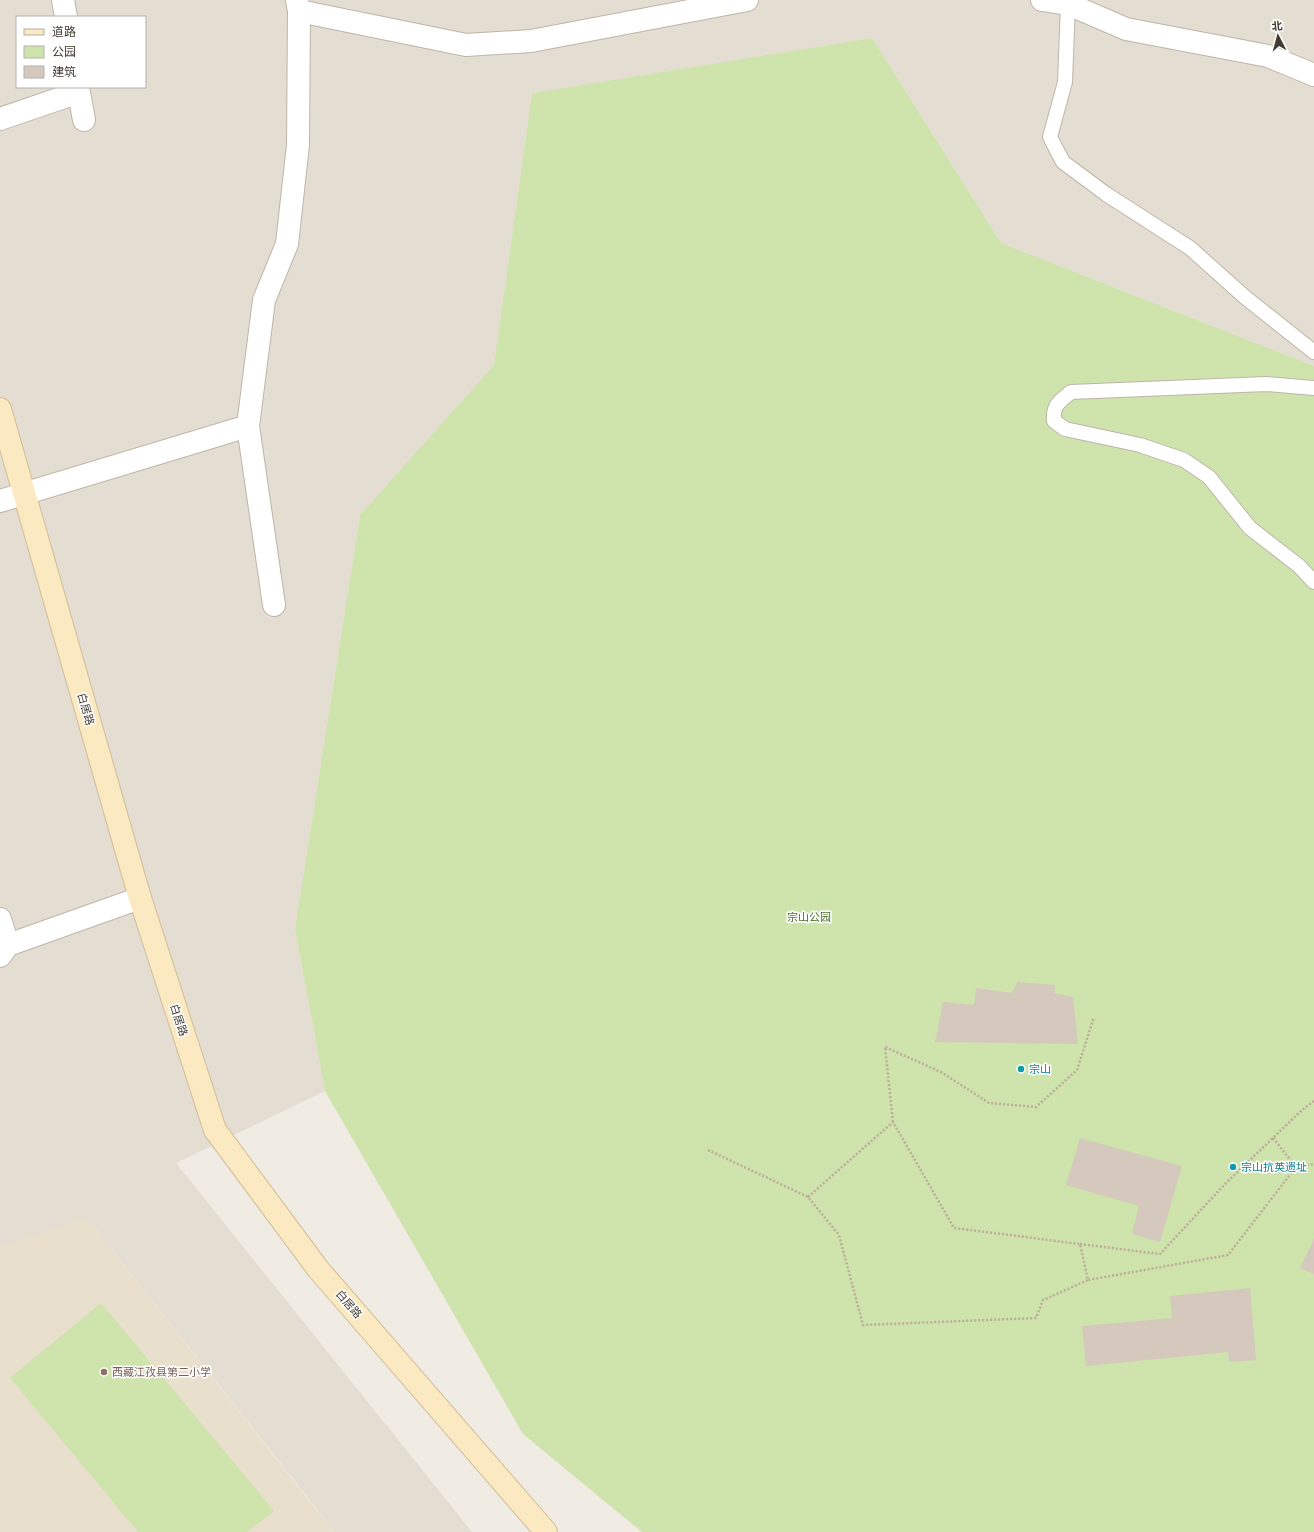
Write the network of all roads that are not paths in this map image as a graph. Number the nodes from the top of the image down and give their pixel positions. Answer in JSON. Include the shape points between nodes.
{"nodes":[{"id":1,"x":63,"y":0,"type":"edge"},
{"id":2,"x":747,"y":0,"type":"edge"},
{"id":3,"x":1042,"y":0,"type":"edge"},
{"id":4,"x":1068,"y":4,"type":"junction"},
{"id":5,"x":298,"y":6,"type":"edge"},
{"id":6,"x":66,"y":16,"type":"edge"},
{"id":7,"x":1314,"y":75,"type":"edge"},
{"id":8,"x":78,"y":89,"type":"edge"},
{"id":9,"x":0,"y":119,"type":"edge"},
{"id":10,"x":84,"y":120,"type":"dead end"},
{"id":11,"x":1314,"y":352,"type":"edge"},
{"id":12,"x":1314,"y":388,"type":"edge"},
{"id":13,"x":0,"y":408,"type":"edge"},
{"id":14,"x":248,"y":426,"type":"junction"},
{"id":15,"x":24,"y":494,"type":"junction"},
{"id":16,"x":0,"y":501,"type":"edge"},
{"id":17,"x":1314,"y":582,"type":"edge"},
{"id":18,"x":274,"y":605,"type":"dead end"},
{"id":19,"x":140,"y":898,"type":"junction"},
{"id":20,"x":0,"y":919,"type":"edge"},
{"id":21,"x":4,"y":950,"type":"edge"},
{"id":22,"x":546,"y":1532,"type":"edge"}],
"edges":[{"from":1,"to":6,"type":"street"},
{"from":2,"to":5,"type":"street","via":[[531,41],[466,44]]},
{"from":3,"to":4,"type":"street"},
{"from":4,"to":7,"type":"street","via":[[1126,29],[1268,56]]},
{"from":4,"to":11,"type":"lane","via":[[1065,82],[1050,137],[1063,162],[1106,194],[1190,248],[1246,298]]},
{"from":5,"to":14,"type":"street","via":[[298,145],[287,244],[264,300]]},
{"from":8,"to":9,"type":"street"},
{"from":8,"to":10,"type":"street"},
{"from":12,"to":17,"type":"lane","via":[[1266,384],[1071,392],[1055,405],[1053,412],[1054,421],[1065,429],[1140,445],[1184,460],[1209,477],[1250,528],[1299,566]]},
{"from":13,"to":15,"type":"street","name":"白居路"},
{"from":14,"to":15,"type":"street"},
{"from":14,"to":18,"type":"street"},
{"from":15,"to":16,"type":"street"},
{"from":15,"to":19,"type":"street","name":"白居路"},
{"from":19,"to":21,"type":"street"},
{"from":19,"to":22,"type":"street","name":"白居路","via":[[215,1130],[318,1269]]},
{"from":20,"to":21,"type":"street"}]}
